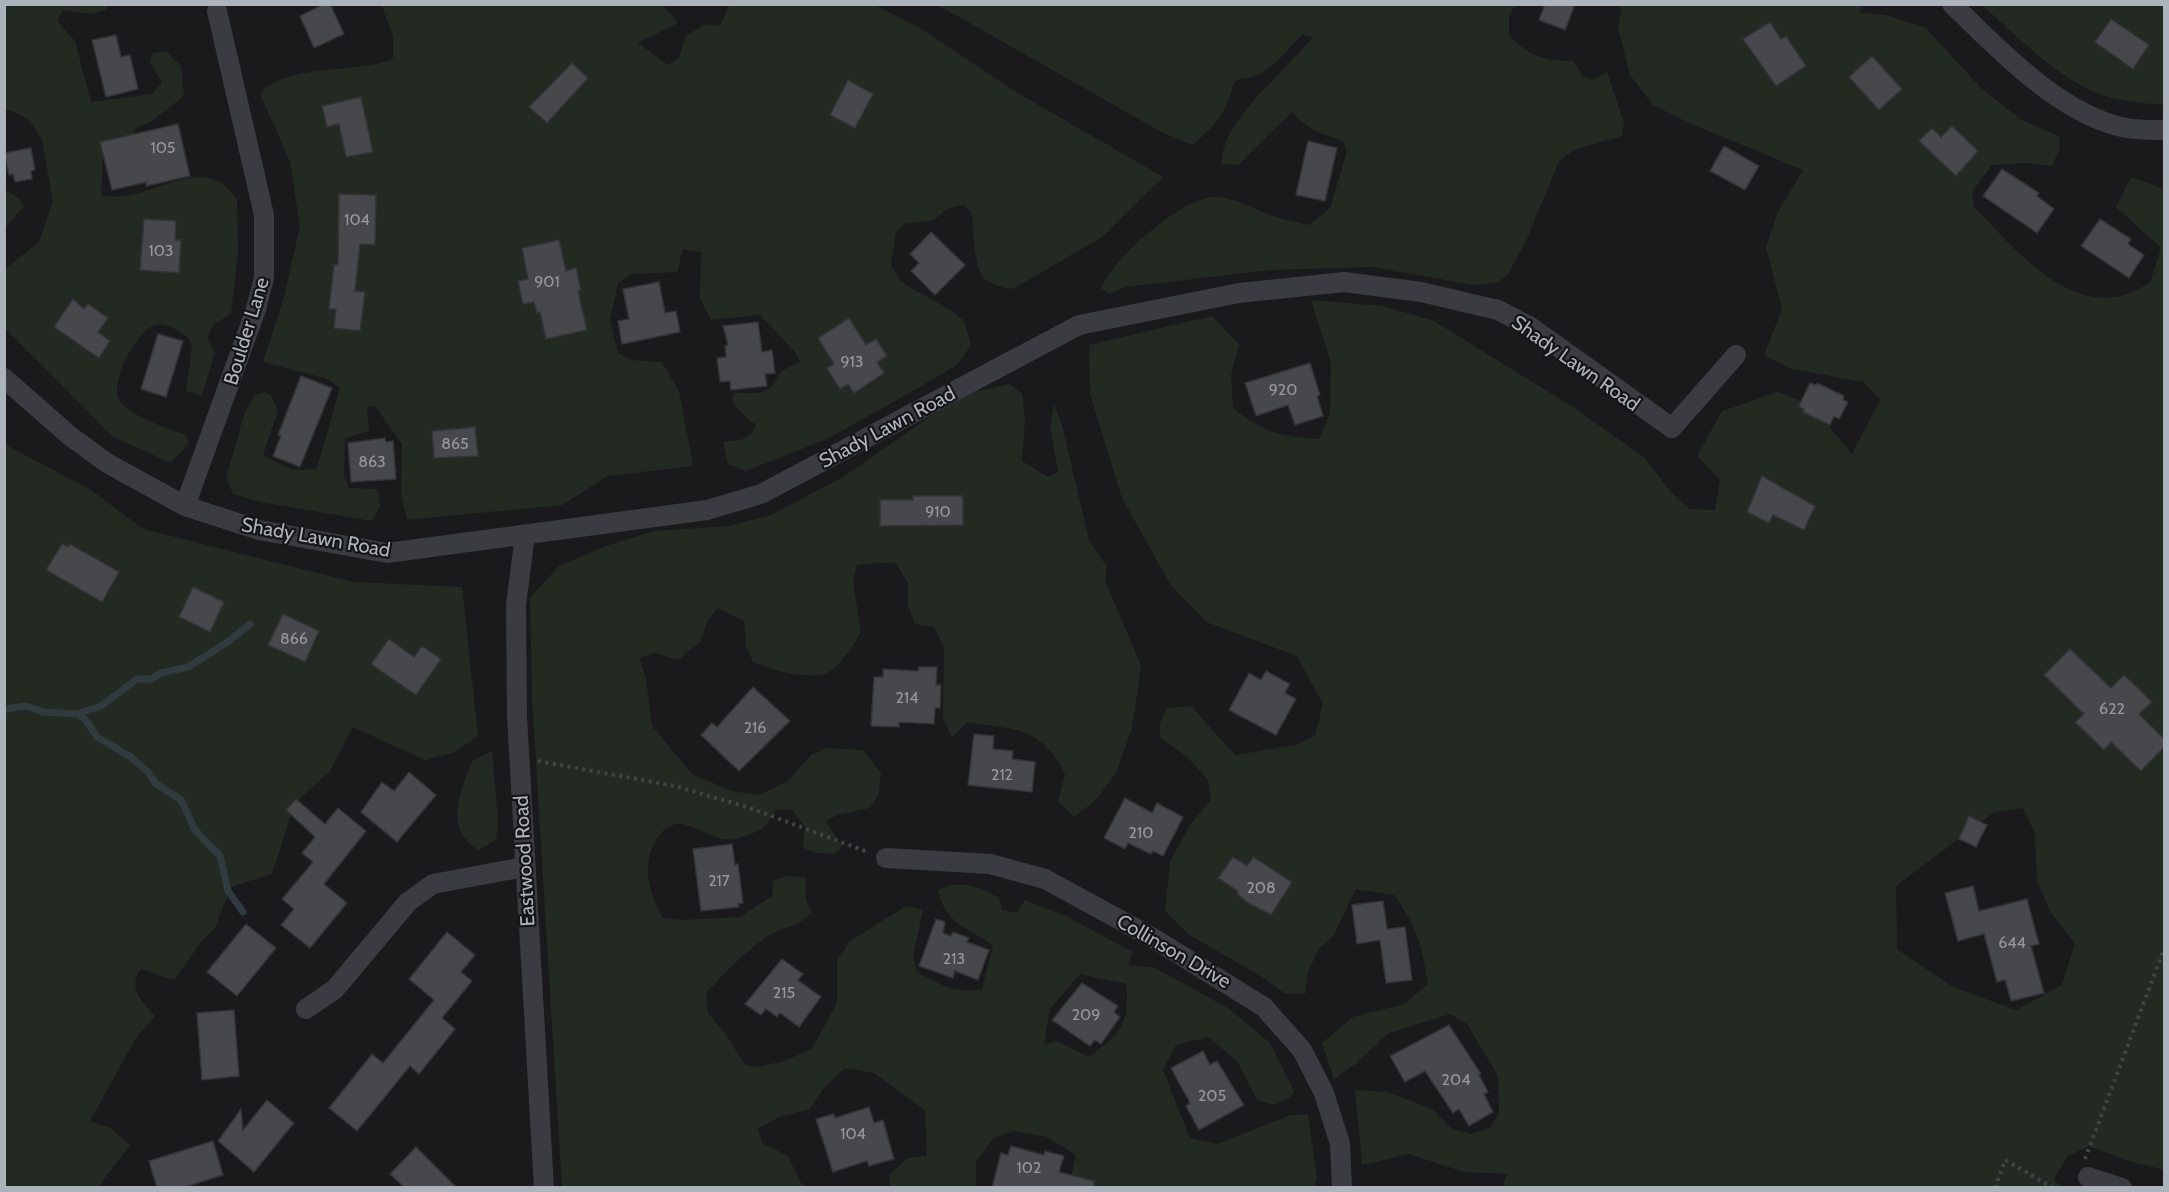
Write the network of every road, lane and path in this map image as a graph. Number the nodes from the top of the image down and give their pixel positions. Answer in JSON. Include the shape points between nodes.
{"nodes":[{"id":1,"x":1952,"y":4,"type":"edge"},
{"id":2,"x":217,"y":11,"type":"dead end"},
{"id":3,"x":2164,"y":130,"type":"edge"},
{"id":4,"x":1736,"y":355,"type":"dead end"},
{"id":5,"x":4,"y":378,"type":"edge"},
{"id":6,"x":186,"y":506,"type":"junction"},
{"id":7,"x":525,"y":535,"type":"junction"},
{"id":8,"x":519,"y":758,"type":"junction"},
{"id":9,"x":886,"y":858,"type":"joint"},
{"id":10,"x":524,"y":867,"type":"junction"},
{"id":11,"x":2164,"y":949,"type":"edge"},
{"id":12,"x":306,"y":1009,"type":"dead end"},
{"id":13,"x":2085,"y":1172,"type":"joint"},
{"id":14,"x":544,"y":1188,"type":"edge"},
{"id":15,"x":1342,"y":1188,"type":"edge"},
{"id":16,"x":1995,"y":1188,"type":"edge"},
{"id":17,"x":2054,"y":1188,"type":"edge"},
{"id":18,"x":2122,"y":1188,"type":"edge"}],
"edges":[{"from":1,"to":3,"type":"street","via":[[2043,87],[2093,118],[2123,127]]},
{"from":2,"to":6,"type":"street","name":"Boulder Lane","via":[[264,215],[264,278]]},
{"from":4,"to":7,"type":"street","name":"Shady Lawn Road","via":[[1672,428],[1528,326],[1498,310],[1421,292],[1344,282],[1239,293],[1079,325],[761,494],[707,510]]},
{"from":5,"to":6,"type":"street","name":"Shady Lawn Road","via":[[107,463]]},
{"from":6,"to":7,"type":"street","name":"Shady Lawn Road","via":[[259,530],[387,553]]},
{"from":7,"to":8,"type":"street","name":"Eastwood Road","via":[[516,605]]},
{"from":8,"to":9,"type":"path","via":[[675,786],[750,808]]},
{"from":8,"to":10,"type":"street","name":"Eastwood Road"},
{"from":9,"to":15,"type":"street","name":"Collinson Drive","via":[[990,864],[1045,879],[1154,938],[1264,1006],[1302,1050],[1324,1093],[1340,1144]]},
{"from":10,"to":12,"type":"street","via":[[433,884],[408,902],[335,989]]},
{"from":10,"to":14,"type":"street","name":"Eastwood Road"},
{"from":11,"to":13,"type":"path"},
{"from":13,"to":18,"type":"street"},
{"from":16,"to":17,"type":"path","via":[[2005,1160]]}]}
